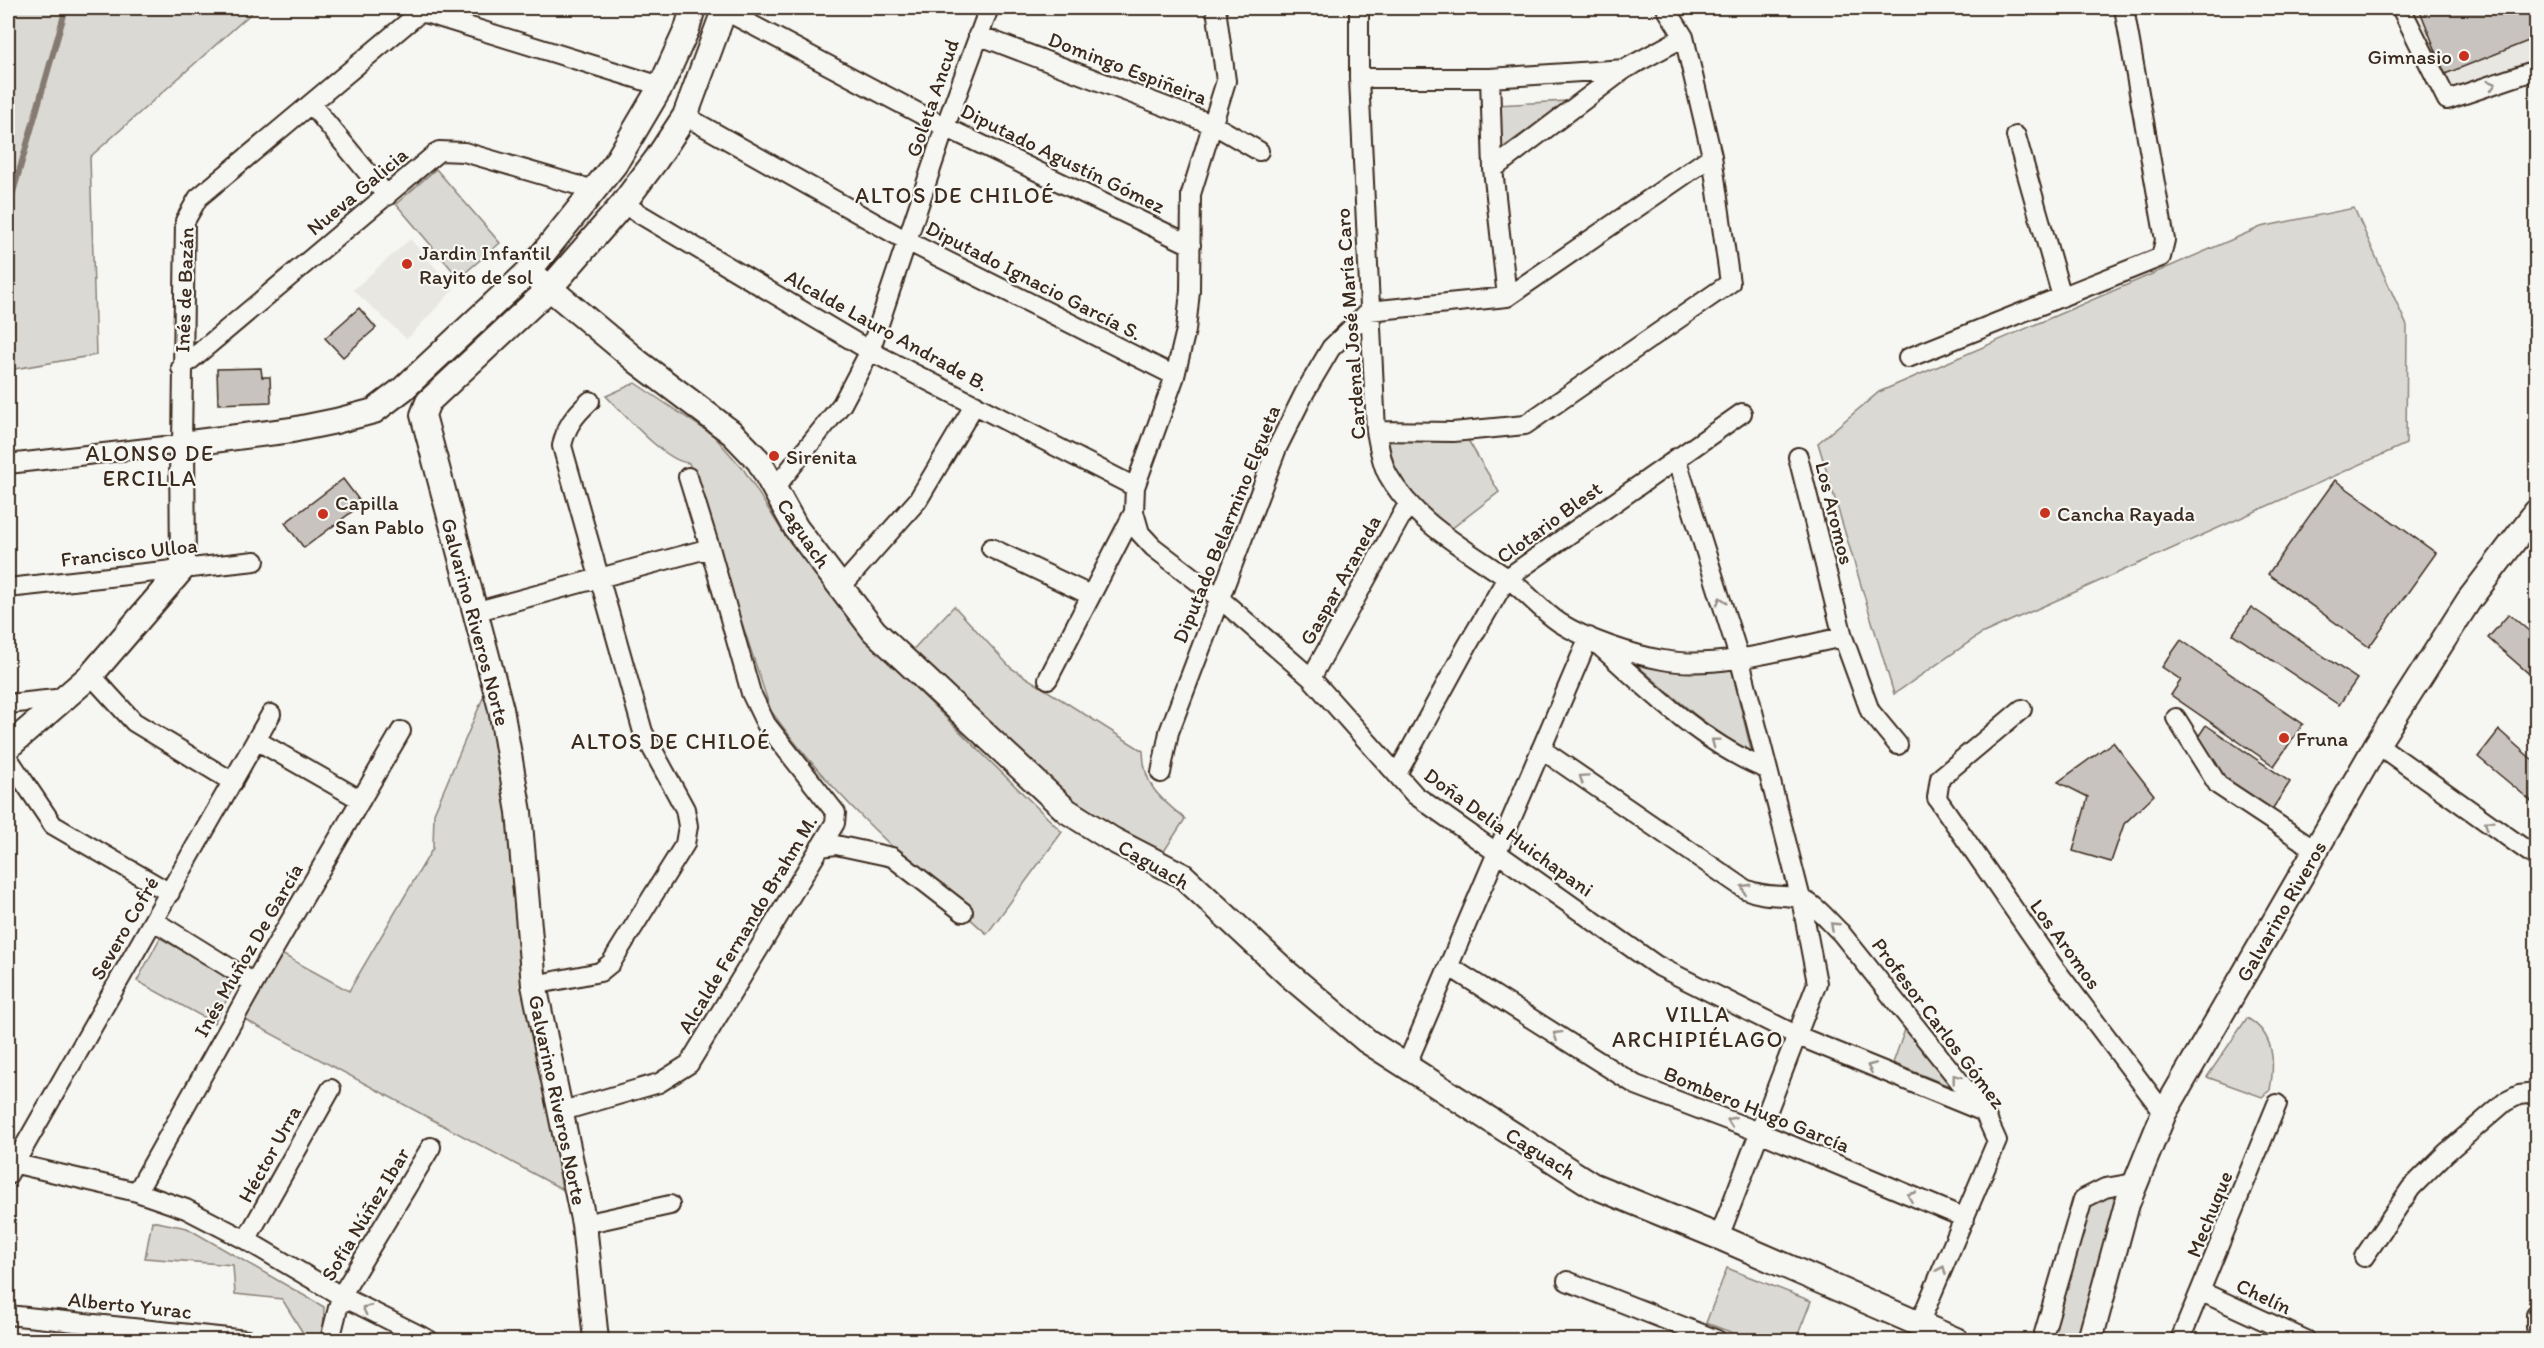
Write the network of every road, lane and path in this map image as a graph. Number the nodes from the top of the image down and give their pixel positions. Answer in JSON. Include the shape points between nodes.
{"nodes":[{"id":1,"x":693,"y":8,"type":"edge"},
{"id":2,"x":988,"y":8,"type":"edge"},
{"id":3,"x":1216,"y":8,"type":"edge"},
{"id":4,"x":1359,"y":8,"type":"edge"},
{"id":5,"x":1666,"y":8,"type":"edge"},
{"id":6,"x":2124,"y":8,"type":"edge"},
{"id":7,"x":2401,"y":8,"type":"edge"},
{"id":8,"x":725,"y":9,"type":"edge"},
{"id":9,"x":978,"y":35,"type":"junction"},
{"id":10,"x":1684,"y":38,"type":"junction"},
{"id":11,"x":1625,"y":69,"type":"junction"},
{"id":12,"x":2536,"y":70,"type":"edge"},
{"id":13,"x":1359,"y":78,"type":"junction"},
{"id":14,"x":1490,"y":78,"type":"junction"},
{"id":15,"x":661,"y":86,"type":"junction"},
{"id":16,"x":311,"y":104,"type":"junction"},
{"id":17,"x":685,"y":116,"type":"junction"},
{"id":18,"x":1214,"y":125,"type":"junction"},
{"id":19,"x":945,"y":127,"type":"junction"},
{"id":20,"x":2016,"y":136,"type":"dead end"},
{"id":21,"x":1259,"y":151,"type":"dead end"},
{"id":22,"x":1712,"y":156,"type":"junction"},
{"id":23,"x":1493,"y":170,"type":"junction"},
{"id":24,"x":594,"y":190,"type":"junction"},
{"id":25,"x":387,"y":196,"type":"junction"},
{"id":26,"x":623,"y":204,"type":"junction"},
{"id":27,"x":907,"y":241,"type":"junction"},
{"id":28,"x":1191,"y":245,"type":"junction"},
{"id":29,"x":529,"y":271,"type":"junction"},
{"id":30,"x":550,"y":288,"type":"junction"},
{"id":31,"x":1507,"y":297,"type":"junction"},
{"id":32,"x":2062,"y":297,"type":"junction"},
{"id":33,"x":1369,"y":311,"type":"junction"},
{"id":34,"x":870,"y":351,"type":"junction"},
{"id":35,"x":1908,"y":358,"type":"dead end"},
{"id":36,"x":181,"y":368,"type":"junction"},
{"id":37,"x":1175,"y":376,"type":"junction"},
{"id":38,"x":590,"y":401,"type":"dead end"},
{"id":39,"x":975,"y":405,"type":"junction"},
{"id":40,"x":1742,"y":414,"type":"dead end"},
{"id":41,"x":1376,"y":431,"type":"junction"},
{"id":42,"x":182,"y":444,"type":"junction"},
{"id":43,"x":1798,"y":457,"type":"dead end"},
{"id":44,"x":1676,"y":458,"type":"junction"},
{"id":45,"x":8,"y":464,"type":"edge"},
{"id":46,"x":688,"y":477,"type":"dead end"},
{"id":47,"x":1135,"y":487,"type":"junction"},
{"id":48,"x":774,"y":489,"type":"junction"},
{"id":49,"x":1408,"y":504,"type":"junction"},
{"id":50,"x":1134,"y":512,"type":"junction"},
{"id":51,"x":2536,"y":513,"type":"edge"},
{"id":52,"x":710,"y":548,"type":"junction"},
{"id":53,"x":991,"y":548,"type":"dead end"},
{"id":54,"x":255,"y":561,"type":"dead end"},
{"id":55,"x":183,"y":568,"type":"junction"},
{"id":56,"x":599,"y":578,"type":"junction"},
{"id":57,"x":1507,"y":578,"type":"junction"},
{"id":58,"x":841,"y":587,"type":"junction"},
{"id":59,"x":8,"y":588,"type":"edge"},
{"id":60,"x":1090,"y":595,"type":"junction"},
{"id":61,"x":1218,"y":597,"type":"junction"},
{"id":62,"x":474,"y":612,"type":"junction"},
{"id":63,"x":1589,"y":637,"type":"junction"},
{"id":64,"x":1844,"y":637,"type":"junction"},
{"id":65,"x":1739,"y":657,"type":"junction"},
{"id":66,"x":91,"y":675,"type":"junction"},
{"id":67,"x":1311,"y":678,"type":"junction"},
{"id":68,"x":1048,"y":679,"type":"dead end"},
{"id":69,"x":64,"y":698,"type":"junction"},
{"id":70,"x":8,"y":704,"type":"edge"},
{"id":71,"x":2022,"y":709,"type":"dead end"},
{"id":72,"x":271,"y":714,"type":"dead end"},
{"id":73,"x":2176,"y":718,"type":"dead end"},
{"id":74,"x":401,"y":731,"type":"dead end"},
{"id":75,"x":256,"y":740,"type":"junction"},
{"id":76,"x":2377,"y":744,"type":"junction"},
{"id":77,"x":1898,"y":745,"type":"dead end"},
{"id":78,"x":8,"y":747,"type":"edge"},
{"id":79,"x":1541,"y":749,"type":"junction"},
{"id":80,"x":8,"y":758,"type":"edge"},
{"id":81,"x":1766,"y":770,"type":"junction"},
{"id":82,"x":1161,"y":773,"type":"dead end"},
{"id":83,"x":1397,"y":774,"type":"junction"},
{"id":84,"x":234,"y":782,"type":"junction"},
{"id":85,"x":361,"y":800,"type":"junction"},
{"id":86,"x":820,"y":847,"type":"junction"},
{"id":87,"x":2316,"y":850,"type":"junction"},
{"id":88,"x":2533,"y":850,"type":"edge"},
{"id":89,"x":1498,"y":855,"type":"junction"},
{"id":90,"x":170,"y":893,"type":"junction"},
{"id":91,"x":1801,"y":899,"type":"junction"},
{"id":92,"x":963,"y":912,"type":"dead end"},
{"id":93,"x":154,"y":921,"type":"junction"},
{"id":94,"x":1450,"y":967,"type":"junction"},
{"id":95,"x":254,"y":983,"type":"junction"},
{"id":96,"x":534,"y":985,"type":"junction"},
{"id":97,"x":1798,"y":1036,"type":"junction"},
{"id":98,"x":1406,"y":1066,"type":"junction"},
{"id":99,"x":331,"y":1089,"type":"dead end"},
{"id":100,"x":2536,"y":1093,"type":"edge"},
{"id":101,"x":2277,"y":1104,"type":"dead end"},
{"id":102,"x":559,"y":1112,"type":"junction"},
{"id":103,"x":1984,"y":1112,"type":"junction"},
{"id":104,"x":2164,"y":1113,"type":"junction"},
{"id":105,"x":1759,"y":1132,"type":"junction"},
{"id":106,"x":431,"y":1147,"type":"dead end"},
{"id":107,"x":10,"y":1167,"type":"edge"},
{"id":108,"x":2134,"y":1183,"type":"junction"},
{"id":109,"x":137,"y":1192,"type":"junction"},
{"id":110,"x":670,"y":1204,"type":"dead end"},
{"id":111,"x":1965,"y":1218,"type":"junction"},
{"id":112,"x":584,"y":1224,"type":"junction"},
{"id":113,"x":1719,"y":1237,"type":"junction"},
{"id":114,"x":246,"y":1240,"type":"junction"},
{"id":115,"x":2364,"y":1257,"type":"dead end"},
{"id":116,"x":1567,"y":1281,"type":"dead end"},
{"id":117,"x":2202,"y":1292,"type":"junction"},
{"id":118,"x":341,"y":1296,"type":"junction"},
{"id":119,"x":8,"y":1315,"type":"edge"},
{"id":120,"x":2536,"y":1315,"type":"edge"},
{"id":121,"x":1919,"y":1324,"type":"junction"},
{"id":122,"x":2536,"y":1327,"type":"edge"},
{"id":123,"x":247,"y":1341,"type":"edge"},
{"id":124,"x":330,"y":1341,"type":"edge"},
{"id":125,"x":429,"y":1341,"type":"edge"},
{"id":126,"x":596,"y":1341,"type":"edge"},
{"id":127,"x":1717,"y":1341,"type":"edge"},
{"id":128,"x":1956,"y":1341,"type":"edge"},
{"id":129,"x":2042,"y":1341,"type":"edge"},
{"id":130,"x":2090,"y":1341,"type":"edge"},
{"id":131,"x":2180,"y":1341,"type":"edge"},
{"id":132,"x":2306,"y":1341,"type":"edge"}],
"edges":[{"from":1,"to":15,"type":"street"},
{"from":2,"to":9,"type":"street","name":"Goleta Ancud"},
{"from":3,"to":18,"type":"street","via":[[1226,81]]},
{"from":4,"to":13,"type":"street","name":"Cardenal José María Caro"},
{"from":5,"to":10,"type":"street"},
{"from":6,"to":32,"type":"street","via":[[2165,240],[2161,257]]},
{"from":7,"to":12,"type":"street","one_way":true,"via":[[2447,100]]},
{"from":8,"to":17,"type":"street","name":"Galvarino Riveros Norte"},
{"from":8,"to":19,"type":"street","name":"Diputado Agustín Gómez"},
{"from":9,"to":18,"type":"street","name":"Domingo Espiñeira"},
{"from":9,"to":19,"type":"street","name":"Goleta Ancud"},
{"from":10,"to":11,"type":"street"},
{"from":10,"to":22,"type":"street"},
{"from":11,"to":14,"type":"street"},
{"from":11,"to":23,"type":"street"},
{"from":13,"to":14,"type":"street"},
{"from":13,"to":33,"type":"street","name":"Cardenal José María Caro"},
{"from":14,"to":23,"type":"street"},
{"from":15,"to":16,"type":"street","name":"Inés de Bazán","via":[[425,13],[418,14]]},
{"from":15,"to":24,"type":"street","via":[[615,164]]},
{"from":16,"to":25,"type":"street"},
{"from":16,"to":36,"type":"street","name":"Inés de Bazán","via":[[198,198],[185,221]]},
{"from":17,"to":26,"type":"street","name":"Galvarino Riveros Norte"},
{"from":17,"to":27,"type":"street","name":"Diputado Ignacio García S."},
{"from":18,"to":21,"type":"street","name":"Domingo Espiñeira"},
{"from":18,"to":28,"type":"street","via":[[1191,194]]},
{"from":19,"to":27,"type":"street","name":"Goleta Ancud"},
{"from":19,"to":28,"type":"street","name":"Diputado Agustín Gómez"},
{"from":20,"to":32,"type":"street"},
{"from":22,"to":31,"type":"street"},
{"from":22,"to":41,"type":"street","via":[[1731,283],[1525,425],[1453,432]]},
{"from":23,"to":31,"type":"street"},
{"from":24,"to":25,"type":"street","name":"Nueva Galicia","via":[[464,152],[439,151]]},
{"from":24,"to":29,"type":"street"},
{"from":25,"to":36,"type":"street","name":"Nueva Galicia"},
{"from":26,"to":30,"type":"street","name":"Galvarino Riveros Norte"},
{"from":26,"to":34,"type":"street","name":"Alcalde Lauro Andrade B."},
{"from":27,"to":34,"type":"street","name":"Goleta Ancud"},
{"from":27,"to":37,"type":"street","name":"Diputado Ignacio García S."},
{"from":28,"to":37,"type":"street","via":[[1186,330]]},
{"from":29,"to":30,"type":"street","name":"Caguach"},
{"from":29,"to":42,"type":"street","via":[[403,389],[374,411],[292,430]]},
{"from":30,"to":48,"type":"street","name":"Caguach","via":[[638,362],[732,433],[759,461]]},
{"from":30,"to":62,"type":"street","name":"Galvarino Riveros Norte","via":[[428,402],[423,415]]},
{"from":31,"to":33,"type":"street"},
{"from":32,"to":35,"type":"street"},
{"from":33,"to":41,"type":"street","name":"Cardenal José María Caro"},
{"from":33,"to":61,"type":"street","name":"Diputado Belarmino Elgueta","via":[[1331,348],[1305,392],[1277,448]]},
{"from":34,"to":39,"type":"street","name":"Alcalde Lauro Andrade B."},
{"from":34,"to":48,"type":"street","name":"Goleta Ancud","via":[[842,404]]},
{"from":36,"to":42,"type":"street","name":"Inés de Bazán"},
{"from":37,"to":47,"type":"street"},
{"from":38,"to":56,"type":"street","via":[[573,416],[562,446]]},
{"from":39,"to":47,"type":"street","name":"Alcalde Lauro Andrade B."},
{"from":39,"to":58,"type":"street","via":[[918,500]]},
{"from":40,"to":44,"type":"street","name":"Clotario Blest"},
{"from":41,"to":49,"type":"street","name":"Cardenal José María Caro","via":[[1387,474]]},
{"from":42,"to":45,"type":"street"},
{"from":42,"to":55,"type":"street","name":"Inés de Bazán"},
{"from":43,"to":64,"type":"street","name":"Los Aromos"},
{"from":44,"to":57,"type":"street","name":"Clotario Blest"},
{"from":65,"to":44,"type":"street","one_way":true},
{"from":46,"to":52,"type":"street"},
{"from":47,"to":50,"type":"street"},
{"from":48,"to":58,"type":"street","name":"Caguach","via":[[796,528]]},
{"from":49,"to":57,"type":"street","name":"Cardenal José María Caro","via":[[1450,541]]},
{"from":49,"to":67,"type":"street","name":"Gaspar Araneda"},
{"from":50,"to":60,"type":"street"},
{"from":50,"to":61,"type":"street","name":"Doña Delia Huichapani","via":[[1140,532],[1153,546]]},
{"from":51,"to":76,"type":"street","name":"Galvarino Riveros","via":[[2469,600]]},
{"from":52,"to":56,"type":"street"},
{"from":52,"to":86,"type":"street","name":"Alcalde Fernando Brahm M.","via":[[751,693],[766,724],[836,813],[835,823]]},
{"from":53,"to":60,"type":"street"},
{"from":54,"to":55,"type":"street","name":"Francisco Ulloa"},
{"from":55,"to":59,"type":"street","name":"Francisco Ulloa"},
{"from":55,"to":66,"type":"street"},
{"from":56,"to":62,"type":"street"},
{"from":56,"to":96,"type":"street","via":[[643,732],[685,809],[686,844],[611,963],[600,972]]},
{"from":57,"to":63,"type":"street","name":"Cardenal José María Caro","via":[[1561,623]]},
{"from":57,"to":83,"type":"street","name":"Clotario Blest"},
{"from":58,"to":98,"type":"street","name":"Caguach","via":[[874,631],[1067,811],[1183,876],[1288,974],[1367,1041]]},
{"from":60,"to":68,"type":"street"},
{"from":61,"to":67,"type":"street","name":"Doña Delia Huichapani"},
{"from":61,"to":82,"type":"street","name":"Diputado Belarmino Elgueta","via":[[1169,732]]},
{"from":62,"to":96,"type":"street","name":"Galvarino Riveros Norte","via":[[501,709],[519,812]]},
{"from":63,"to":65,"type":"street","name":"Cardenal José María Caro","via":[[1662,660],[1689,663]]},
{"from":63,"to":79,"type":"street"},
{"from":81,"to":63,"type":"street","one_way":true,"via":[[1737,758],[1679,715]]},
{"from":64,"to":65,"type":"street","name":"Cardenal José María Caro"},
{"from":64,"to":77,"type":"street","name":"Los Aromos","via":[[1870,711]]},
{"from":65,"to":81,"type":"street"},
{"from":66,"to":69,"type":"street"},
{"from":66,"to":84,"type":"street","via":[[134,722]]},
{"from":67,"to":83,"type":"street","name":"Doña Delia Huichapani"},
{"from":69,"to":70,"type":"street"},
{"from":69,"to":78,"type":"street"},
{"from":71,"to":104,"type":"street","name":"Los Aromos","via":[[1940,778],[1937,798],[2053,966]]},
{"from":72,"to":75,"type":"street","name":"Severo Cofré"},
{"from":73,"to":87,"type":"street","via":[[2218,785]]},
{"from":74,"to":85,"type":"street","name":"Inés Muñoz De García"},
{"from":75,"to":84,"type":"street","name":"Severo Cofré"},
{"from":75,"to":85,"type":"street"},
{"from":76,"to":87,"type":"street","name":"Galvarino Riveros"},
{"from":88,"to":76,"type":"street","one_way":true},
{"from":79,"to":89,"type":"street"},
{"from":91,"to":79,"type":"street","one_way":true,"via":[[1765,896],[1745,889]]},
{"from":80,"to":90,"type":"street","via":[[53,825]]},
{"from":81,"to":91,"type":"street"},
{"from":83,"to":89,"type":"street","name":"Doña Delia Huichapani","via":[[1415,795]]},
{"from":84,"to":90,"type":"street","name":"Severo Cofré"},
{"from":85,"to":95,"type":"street","name":"Inés Muñoz De García"},
{"from":86,"to":92,"type":"street","via":[[836,844],[892,857]]},
{"from":86,"to":102,"type":"street","name":"Alcalde Fernando Brahm M.","via":[[689,1064],[659,1083]]},
{"from":87,"to":104,"type":"street","name":"Galvarino Riveros"},
{"from":89,"to":94,"type":"street"},
{"from":89,"to":97,"type":"street","name":"Doña Delia Huichapani","via":[[1656,965]]},
{"from":90,"to":93,"type":"street","name":"Severo Cofré"},
{"from":91,"to":97,"type":"street","via":[[1817,983]]},
{"from":103,"to":91,"type":"street","name":"Profesor Carlos Gómez","one_way":true,"via":[[1841,933]]},
{"from":93,"to":95,"type":"street"},
{"from":93,"to":107,"type":"street","name":"Severo Cofré"},
{"from":94,"to":98,"type":"street"},
{"from":105,"to":94,"type":"street","name":"Bombero Hugo García","one_way":true,"via":[[1636,1085]]},
{"from":95,"to":109,"type":"street","name":"Inés Muñoz De García"},
{"from":96,"to":102,"type":"street","name":"Galvarino Riveros Norte"},
{"from":103,"to":97,"type":"street","name":"Doña Delia Huichapani","one_way":true},
{"from":97,"to":105,"type":"street"},
{"from":98,"to":113,"type":"street","name":"Caguach","via":[[1592,1185]]},
{"from":99,"to":114,"type":"street","name":"Héctor Urra"},
{"from":100,"to":115,"type":"street","via":[[2505,1102],[2446,1153],[2411,1188]]},
{"from":101,"to":117,"type":"street","name":"Mechuque"},
{"from":102,"to":112,"type":"street","name":"Galvarino Riveros Norte"},
{"from":103,"to":111,"type":"street","name":"Profesor Carlos Gómez","via":[[1998,1141]]},
{"from":104,"to":108,"type":"street","name":"Galvarino Riveros"},
{"from":111,"to":105,"type":"street","name":"Bombero Hugo García","one_way":true},
{"from":105,"to":113,"type":"street"},
{"from":106,"to":118,"type":"street","name":"Sofía Núñez Ibar"},
{"from":107,"to":109,"type":"street"},
{"from":108,"to":129,"type":"street","via":[[2105,1188],[2083,1200]]},
{"from":108,"to":130,"type":"street","name":"Galvarino Riveros"},
{"from":109,"to":114,"type":"street","via":[[186,1209]]},
{"from":110,"to":112,"type":"street"},
{"from":121,"to":111,"type":"street","name":"Profesor Carlos Gómez","one_way":true},
{"from":112,"to":126,"type":"street","name":"Galvarino Riveros Norte"},
{"from":113,"to":121,"type":"street","name":"Caguach"},
{"from":114,"to":118,"type":"street"},
{"from":116,"to":127,"type":"street"},
{"from":117,"to":131,"type":"street","name":"Mechuque"},
{"from":117,"to":132,"type":"street","name":"Chelín"},
{"from":118,"to":124,"type":"street","name":"Sofía Núñez Ibar"},
{"from":125,"to":118,"type":"street","one_way":true},
{"from":119,"to":123,"type":"street","name":"Alberto Yurac"},
{"from":120,"to":122,"type":"street"},
{"from":121,"to":128,"type":"street","name":"Caguach"}]}
